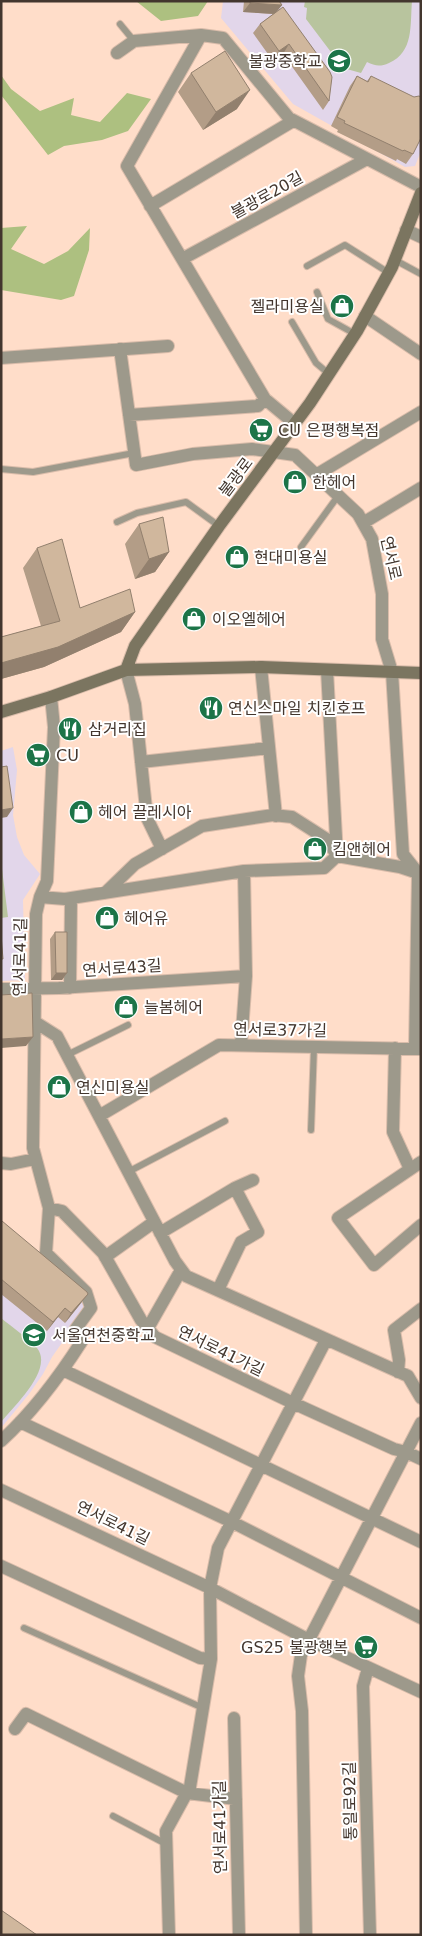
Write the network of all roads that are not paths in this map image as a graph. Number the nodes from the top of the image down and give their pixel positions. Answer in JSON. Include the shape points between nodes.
{"nodes":[{"id":1,"x":120,"y":24,"type":"dead end"},
{"id":2,"x":201,"y":35,"type":"junction"},
{"id":3,"x":134,"y":41,"type":"junction"},
{"id":4,"x":117,"y":53,"type":"dead end"},
{"id":5,"x":293,"y":121,"type":"junction"},
{"id":6,"x":367,"y":159,"type":"junction"},
{"id":7,"x":421,"y":187,"type":"edge"},
{"id":8,"x":421,"y":193,"type":"edge"},
{"id":9,"x":150,"y":206,"type":"junction"},
{"id":10,"x":406,"y":230,"type":"junction"},
{"id":11,"x":421,"y":237,"type":"edge"},
{"id":12,"x":182,"y":259,"type":"junction"},
{"id":13,"x":395,"y":260,"type":"junction"},
{"id":14,"x":307,"y":266,"type":"dead end"},
{"id":15,"x":389,"y":273,"type":"junction"},
{"id":16,"x":421,"y":274,"type":"edge"},
{"id":17,"x":317,"y":292,"type":"dead end"},
{"id":18,"x":365,"y":316,"type":"junction"},
{"id":19,"x":292,"y":322,"type":"dead end"},
{"id":20,"x":355,"y":334,"type":"junction"},
{"id":21,"x":168,"y":346,"type":"dead end"},
{"id":22,"x":120,"y":349,"type":"junction"},
{"id":23,"x":421,"y":354,"type":"edge"},
{"id":24,"x":1,"y":358,"type":"edge"},
{"id":25,"x":329,"y":374,"type":"junction"},
{"id":26,"x":265,"y":399,"type":"junction"},
{"id":27,"x":421,"y":412,"type":"edge"},
{"id":28,"x":129,"y":414,"type":"junction"},
{"id":29,"x":295,"y":424,"type":"junction"},
{"id":30,"x":276,"y":452,"type":"junction"},
{"id":31,"x":134,"y":453,"type":"junction"},
{"id":32,"x":1,"y":469,"type":"edge"},
{"id":33,"x":316,"y":475,"type":"junction"},
{"id":34,"x":421,"y":488,"type":"edge"},
{"id":35,"x":338,"y":496,"type":"junction"},
{"id":36,"x":118,"y":522,"type":"dead end"},
{"id":37,"x":363,"y":523,"type":"junction"},
{"id":38,"x":219,"y":526,"type":"junction"},
{"id":39,"x":301,"y":547,"type":"dead end"},
{"id":40,"x":260,"y":667,"type":"junction"},
{"id":41,"x":126,"y":670,"type":"junction"},
{"id":42,"x":327,"y":670,"type":"junction"},
{"id":43,"x":392,"y":672,"type":"junction"},
{"id":44,"x":421,"y":673,"type":"edge"},
{"id":45,"x":51,"y":697,"type":"junction"},
{"id":46,"x":1,"y":712,"type":"edge"},
{"id":47,"x":269,"y":748,"type":"junction"},
{"id":48,"x":141,"y":762,"type":"junction"},
{"id":49,"x":276,"y":816,"type":"junction"},
{"id":50,"x":162,"y":849,"type":"junction"},
{"id":51,"x":338,"y":856,"type":"junction"},
{"id":52,"x":244,"y":872,"type":"junction"},
{"id":53,"x":420,"y":874,"type":"edge"},
{"id":54,"x":105,"y":893,"type":"junction"},
{"id":55,"x":40,"y":897,"type":"junction"},
{"id":56,"x":70,"y":898,"type":"junction"},
{"id":57,"x":419,"y":965,"type":"edge"},
{"id":58,"x":246,"y":976,"type":"junction"},
{"id":59,"x":36,"y":988,"type":"junction"},
{"id":60,"x":70,"y":988,"type":"junction"},
{"id":61,"x":1,"y":989,"type":"edge"},
{"id":62,"x":35,"y":1022,"type":"junction"},
{"id":63,"x":128,"y":1025,"type":"dead end"},
{"id":64,"x":241,"y":1046,"type":"junction"},
{"id":65,"x":314,"y":1047,"type":"junction"},
{"id":66,"x":395,"y":1048,"type":"junction"},
{"id":67,"x":418,"y":1049,"type":"edge"},
{"id":68,"x":67,"y":1055,"type":"junction"},
{"id":69,"x":99,"y":1116,"type":"junction"},
{"id":70,"x":225,"y":1121,"type":"dead end"},
{"id":71,"x":311,"y":1130,"type":"dead end"},
{"id":72,"x":36,"y":1159,"type":"junction"},
{"id":73,"x":421,"y":1162,"type":"edge"},
{"id":74,"x":1,"y":1163,"type":"edge"},
{"id":75,"x":410,"y":1169,"type":"junction"},
{"id":76,"x":128,"y":1172,"type":"junction"},
{"id":77,"x":253,"y":1180,"type":"dead end"},
{"id":78,"x":235,"y":1188,"type":"junction"},
{"id":79,"x":49,"y":1208,"type":"junction"},
{"id":80,"x":421,"y":1225,"type":"edge"},
{"id":81,"x":157,"y":1228,"type":"junction"},
{"id":82,"x":105,"y":1257,"type":"junction"},
{"id":83,"x":182,"y":1270,"type":"junction"},
{"id":84,"x":218,"y":1290,"type":"junction"},
{"id":85,"x":421,"y":1309,"type":"edge"},
{"id":86,"x":407,"y":1320,"type":"junction"},
{"id":87,"x":421,"y":1325,"type":"edge"},
{"id":88,"x":148,"y":1328,"type":"junction"},
{"id":89,"x":326,"y":1340,"type":"junction"},
{"id":90,"x":64,"y":1370,"type":"junction"},
{"id":91,"x":398,"y":1372,"type":"junction"},
{"id":92,"x":419,"y":1391,"type":"edge"},
{"id":93,"x":293,"y":1403,"type":"junction"},
{"id":94,"x":20,"y":1422,"type":"junction"},
{"id":95,"x":421,"y":1423,"type":"edge"},
{"id":96,"x":1,"y":1441,"type":"edge"},
{"id":97,"x":406,"y":1452,"type":"junction"},
{"id":98,"x":421,"y":1459,"type":"edge"},
{"id":99,"x":262,"y":1464,"type":"junction"},
{"id":100,"x":1,"y":1490,"type":"edge"},
{"id":101,"x":372,"y":1519,"type":"junction"},
{"id":102,"x":232,"y":1522,"type":"junction"},
{"id":103,"x":421,"y":1542,"type":"edge"},
{"id":104,"x":2,"y":1570,"type":"edge"},
{"id":105,"x":342,"y":1578,"type":"junction"},
{"id":106,"x":210,"y":1588,"type":"junction"},
{"id":107,"x":421,"y":1618,"type":"edge"},
{"id":108,"x":24,"y":1628,"type":"dead end"},
{"id":109,"x":309,"y":1640,"type":"junction"},
{"id":110,"x":211,"y":1659,"type":"junction"},
{"id":111,"x":368,"y":1668,"type":"junction"},
{"id":112,"x":421,"y":1692,"type":"edge"},
{"id":113,"x":204,"y":1708,"type":"junction"},
{"id":114,"x":234,"y":1718,"type":"dead end"},
{"id":115,"x":15,"y":1730,"type":"dead end"},
{"id":116,"x":186,"y":1793,"type":"junction"},
{"id":117,"x":236,"y":1799,"type":"junction"},
{"id":118,"x":113,"y":1816,"type":"dead end"},
{"id":119,"x":166,"y":1844,"type":"junction"},
{"id":120,"x":169,"y":1935,"type":"edge"},
{"id":121,"x":239,"y":1935,"type":"edge"},
{"id":122,"x":306,"y":1935,"type":"edge"},
{"id":123,"x":370,"y":1935,"type":"edge"}],
"edges":[{"from":1,"to":3,"type":"lane"},
{"from":2,"to":3,"type":"street"},
{"from":2,"to":5,"type":"street","via":[[223,38]]},
{"from":2,"to":9,"type":"street","via":[[127,166]]},
{"from":3,"to":4,"type":"street"},
{"from":5,"to":6,"type":"street"},
{"from":5,"to":9,"type":"street"},
{"from":6,"to":7,"type":"street"},
{"from":6,"to":12,"type":"street","name":"불광로20길"},
{"from":8,"to":10,"type":"main road","name":"불광로"},
{"from":9,"to":12,"type":"street"},
{"from":10,"to":11,"type":"street"},
{"from":10,"to":13,"type":"main road","name":"불광로"},
{"from":12,"to":26,"type":"street"},
{"from":13,"to":15,"type":"main road","name":"불광로"},
{"from":13,"to":16,"type":"lane"},
{"from":14,"to":15,"type":"lane","via":[[345,246]]},
{"from":15,"to":18,"type":"main road","name":"불광로"},
{"from":17,"to":20,"type":"lane","via":[[328,319]]},
{"from":18,"to":20,"type":"main road","name":"불광로"},
{"from":18,"to":23,"type":"street"},
{"from":19,"to":25,"type":"lane","via":[[316,364]]},
{"from":20,"to":25,"type":"main road","name":"불광로"},
{"from":21,"to":22,"type":"street"},
{"from":22,"to":24,"type":"street"},
{"from":22,"to":28,"type":"street"},
{"from":25,"to":29,"type":"main road","name":"불광로"},
{"from":26,"to":28,"type":"street","via":[[258,406]]},
{"from":26,"to":29,"type":"street"},
{"from":27,"to":33,"type":"street"},
{"from":28,"to":31,"type":"street"},
{"from":29,"to":30,"type":"main road","name":"불광로"},
{"from":30,"to":31,"type":"street","name":"연서로","via":[[252,449],[193,454],[136,465]]},
{"from":30,"to":33,"type":"street","name":"연서로","via":[[295,455]]},
{"from":30,"to":38,"type":"main road","name":"불광로"},
{"from":31,"to":32,"type":"lane","via":[[33,472]]},
{"from":33,"to":35,"type":"street","name":"연서로"},
{"from":34,"to":37,"type":"street"},
{"from":35,"to":37,"type":"street","name":"연서로"},
{"from":35,"to":39,"type":"lane"},
{"from":36,"to":38,"type":"lane","via":[[137,513],[186,502]]},
{"from":37,"to":43,"type":"street","name":"연서로","via":[[374,548],[382,594],[382,639]]},
{"from":38,"to":41,"type":"main road","name":"불광로","via":[[134,646]]},
{"from":40,"to":41,"type":"main road"},
{"from":40,"to":42,"type":"main road"},
{"from":40,"to":47,"type":"street"},
{"from":41,"to":45,"type":"main road"},
{"from":41,"to":48,"type":"street","via":[[135,704]]},
{"from":42,"to":43,"type":"main road"},
{"from":42,"to":51,"type":"street"},
{"from":43,"to":44,"type":"main road"},
{"from":43,"to":53,"type":"street","name":"연서로","via":[[403,854]]},
{"from":45,"to":46,"type":"main road"},
{"from":45,"to":55,"type":"street","name":"연서로41길","via":[[54,727],[47,881]]},
{"from":47,"to":48,"type":"street"},
{"from":47,"to":49,"type":"street"},
{"from":48,"to":50,"type":"street","via":[[147,818]]},
{"from":49,"to":50,"type":"street","via":[[202,826]]},
{"from":49,"to":51,"type":"street","via":[[292,816],[328,840]]},
{"from":50,"to":54,"type":"street","via":[[135,864]]},
{"from":51,"to":52,"type":"street","via":[[324,868]]},
{"from":51,"to":53,"type":"street","via":[[400,867]]},
{"from":52,"to":54,"type":"street"},
{"from":52,"to":58,"type":"street"},
{"from":53,"to":57,"type":"street"},
{"from":54,"to":56,"type":"street"},
{"from":55,"to":56,"type":"street"},
{"from":55,"to":59,"type":"street","name":"연서로41길","via":[[36,914]]},
{"from":56,"to":60,"type":"street"},
{"from":57,"to":67,"type":"street"},
{"from":58,"to":60,"type":"street","name":"연서로43길"},
{"from":58,"to":64,"type":"street"},
{"from":59,"to":60,"type":"street","name":"연서로43길"},
{"from":59,"to":61,"type":"street","name":"연서로43길"},
{"from":59,"to":62,"type":"street","name":"연서로41길"},
{"from":62,"to":68,"type":"street","via":[[57,1036]]},
{"from":62,"to":72,"type":"street","name":"연서로41길","via":[[33,1148]]},
{"from":63,"to":68,"type":"lane"},
{"from":64,"to":65,"type":"street","name":"연서로37가길"},
{"from":64,"to":69,"type":"street","name":"연서로37가길","via":[[219,1045]]},
{"from":65,"to":66,"type":"street","name":"연서로37가길"},
{"from":65,"to":71,"type":"lane"},
{"from":66,"to":67,"type":"street","name":"연서로37가길"},
{"from":66,"to":75,"type":"street","via":[[393,1132]]},
{"from":68,"to":69,"type":"street"},
{"from":69,"to":76,"type":"street"},
{"from":70,"to":76,"type":"lane"},
{"from":72,"to":74,"type":"street"},
{"from":72,"to":79,"type":"street","name":"연서로41길"},
{"from":73,"to":75,"type":"street"},
{"from":75,"to":80,"type":"street","via":[[338,1218],[374,1265]]},
{"from":76,"to":81,"type":"street"},
{"from":77,"to":78,"type":"street"},
{"from":78,"to":81,"type":"street"},
{"from":78,"to":84,"type":"street","via":[[258,1232],[241,1242]]},
{"from":79,"to":82,"type":"street","name":"연서로41가길","via":[[62,1211]]},
{"from":79,"to":90,"type":"street","name":"연서로41길","via":[[46,1253],[86,1292],[91,1308],[75,1330],[82,1341]]},
{"from":81,"to":82,"type":"street"},
{"from":81,"to":83,"type":"street"},
{"from":82,"to":88,"type":"street","name":"연서로41가길"},
{"from":83,"to":84,"type":"street","via":[[186,1276]]},
{"from":83,"to":88,"type":"street"},
{"from":84,"to":89,"type":"street"},
{"from":85,"to":86,"type":"street"},
{"from":86,"to":87,"type":"street"},
{"from":86,"to":91,"type":"street","via":[[394,1330]]},
{"from":88,"to":93,"type":"street","name":"연서로41가길","via":[[155,1337]]},
{"from":89,"to":91,"type":"street"},
{"from":89,"to":93,"type":"street","name":"연서로41가길"},
{"from":90,"to":94,"type":"street","name":"연서로41길"},
{"from":90,"to":99,"type":"street"},
{"from":91,"to":92,"type":"street","via":[[408,1376]]},
{"from":93,"to":97,"type":"street","name":"연서로41가길"},
{"from":93,"to":99,"type":"street","name":"연서로41가길"},
{"from":94,"to":96,"type":"street","name":"연서로41길"},
{"from":94,"to":102,"type":"street"},
{"from":95,"to":97,"type":"street"},
{"from":97,"to":98,"type":"street","name":"연서로41가길"},
{"from":97,"to":101,"type":"street"},
{"from":99,"to":101,"type":"street"},
{"from":99,"to":102,"type":"street","name":"연서로41가길"},
{"from":100,"to":106,"type":"street","name":"연서로41길"},
{"from":101,"to":103,"type":"street"},
{"from":101,"to":105,"type":"street"},
{"from":102,"to":105,"type":"street"},
{"from":102,"to":106,"type":"street","name":"연서로41가길","via":[[218,1548]]},
{"from":104,"to":110,"type":"street","via":[[200,1658]]},
{"from":105,"to":107,"type":"street"},
{"from":105,"to":109,"type":"street"},
{"from":106,"to":109,"type":"street"},
{"from":106,"to":110,"type":"street","name":"연서로41가길"},
{"from":108,"to":113,"type":"lane"},
{"from":109,"to":111,"type":"street"},
{"from":109,"to":122,"type":"street","via":[[301,1655],[298,1676],[302,1710]]},
{"from":110,"to":113,"type":"street","name":"연서로41가길"},
{"from":111,"to":112,"type":"street"},
{"from":111,"to":123,"type":"street","name":"통일로92길","via":[[363,1686]]},
{"from":113,"to":116,"type":"street","name":"연서로41가길","via":[[190,1788]]},
{"from":114,"to":117,"type":"street","name":"연서로41가길"},
{"from":115,"to":116,"type":"street","name":"연서로41가길","via":[[26,1714]]},
{"from":116,"to":117,"type":"street"},
{"from":116,"to":119,"type":"street","name":"연서로41가길","via":[[166,1831]]},
{"from":117,"to":121,"type":"street","name":"연서로41가길"},
{"from":118,"to":119,"type":"lane"},
{"from":119,"to":120,"type":"street","name":"연서로41가길"}]}
